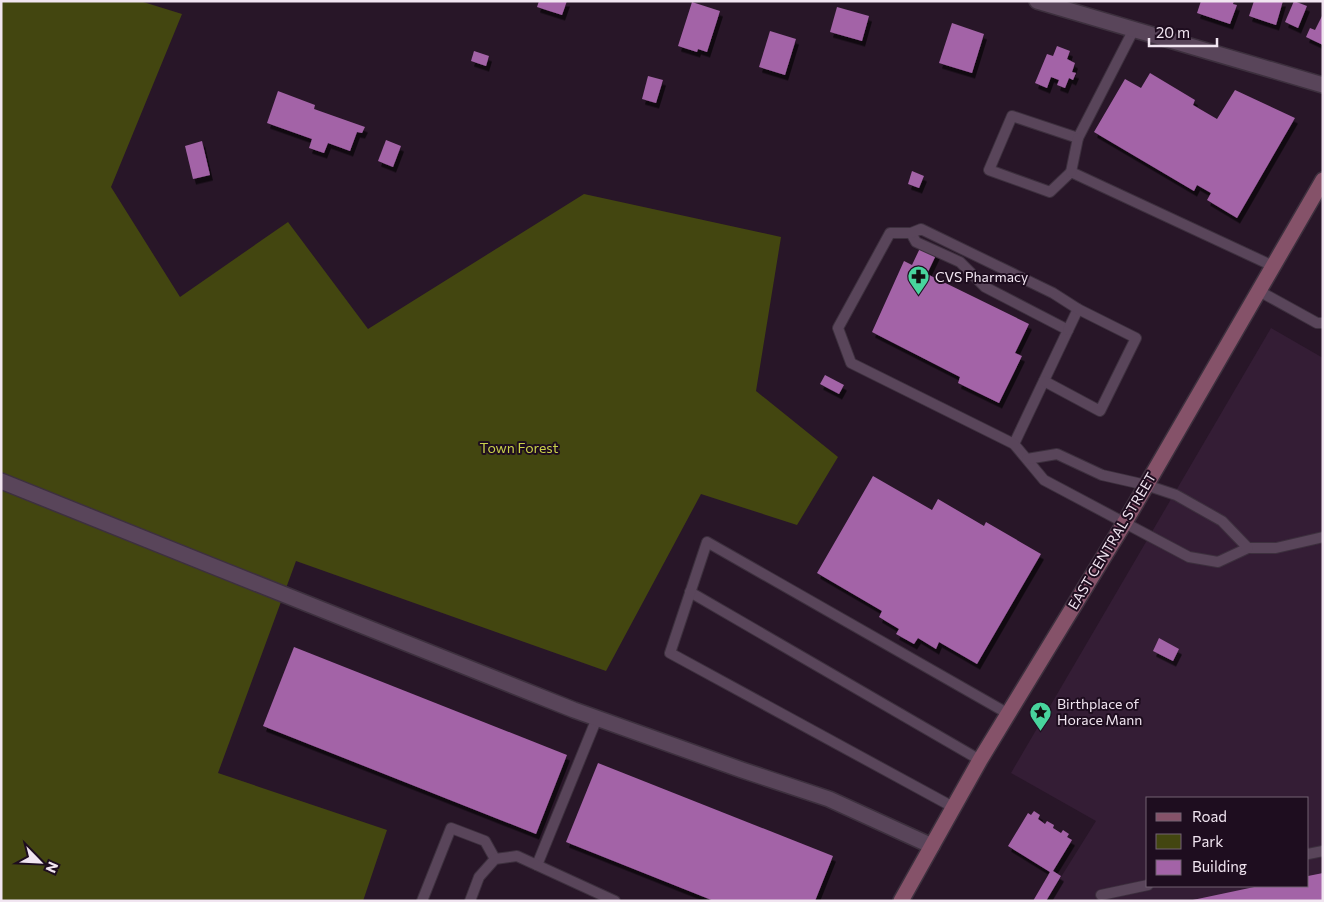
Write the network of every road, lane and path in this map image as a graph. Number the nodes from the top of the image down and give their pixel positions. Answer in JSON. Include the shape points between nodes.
{"nodes":[{"id":1,"x":1037,"y":1,"type":"edge"},
{"id":2,"x":1134,"y":30,"type":"junction"},
{"id":3,"x":1323,"y":85,"type":"edge"},
{"id":4,"x":1078,"y":138,"type":"junction"},
{"id":5,"x":1071,"y":172,"type":"junction"},
{"id":6,"x":1322,"y":183,"type":"edge"},
{"id":7,"x":911,"y":233,"type":"junction"},
{"id":8,"x":1273,"y":266,"type":"junction"},
{"id":9,"x":1259,"y":291,"type":"junction"},
{"id":10,"x":1078,"y":310,"type":"junction"},
{"id":11,"x":1323,"y":323,"type":"edge"},
{"id":12,"x":1068,"y":330,"type":"junction"},
{"id":13,"x":1044,"y":381,"type":"junction"},
{"id":14,"x":1014,"y":444,"type":"junction"},
{"id":15,"x":1027,"y":459,"type":"junction"},
{"id":16,"x":1,"y":481,"type":"edge"},
{"id":17,"x":1146,"y":485,"type":"junction"},
{"id":18,"x":1125,"y":522,"type":"junction"},
{"id":19,"x":1323,"y":537,"type":"edge"},
{"id":20,"x":1248,"y":548,"type":"junction"},
{"id":21,"x":690,"y":592,"type":"junction"},
{"id":22,"x":1008,"y":713,"type":"junction"},
{"id":23,"x":597,"y":718,"type":"junction"},
{"id":24,"x":980,"y":760,"type":"junction"},
{"id":25,"x":953,"y":807,"type":"junction"},
{"id":26,"x":932,"y":846,"type":"junction"},
{"id":27,"x":1323,"y":851,"type":"edge"},
{"id":28,"x":1309,"y":854,"type":"edge"},
{"id":29,"x":495,"y":859,"type":"junction"},
{"id":30,"x":537,"y":865,"type":"junction"},
{"id":31,"x":1146,"y":885,"type":"edge"},
{"id":32,"x":1101,"y":895,"type":"dead end"},
{"id":33,"x":422,"y":901,"type":"edge"},
{"id":34,"x":470,"y":901,"type":"edge"},
{"id":35,"x":615,"y":901,"type":"edge"},
{"id":36,"x":901,"y":901,"type":"edge"}],
"edges":[{"from":1,"to":2,"type":"street"},
{"from":2,"to":3,"type":"street"},
{"from":2,"to":4,"type":"lane"},
{"from":4,"to":5,"type":"lane"},
{"from":4,"to":5,"type":"lane","via":[[1012,116],[989,170],[1050,192]]},
{"from":5,"to":8,"type":"lane"},
{"from":6,"to":8,"type":"main road","name":"EAST CENTRAL STREET"},
{"from":7,"to":10,"type":"lane","via":[[921,229],[1053,292]]},
{"from":7,"to":12,"type":"lane","via":[[916,242],[960,262],[985,287]]},
{"from":7,"to":14,"type":"lane","via":[[890,233],[838,328],[851,363]]},
{"from":8,"to":9,"type":"main road","name":"EAST CENTRAL STREET"},
{"from":9,"to":11,"type":"lane","via":[[1317,323]]},
{"from":9,"to":17,"type":"main road","name":"EAST CENTRAL STREET"},
{"from":10,"to":12,"type":"lane"},
{"from":10,"to":13,"type":"lane","via":[[1136,338],[1100,410]]},
{"from":12,"to":13,"type":"lane"},
{"from":13,"to":14,"type":"lane"},
{"from":14,"to":15,"type":"lane"},
{"from":15,"to":17,"type":"lane","via":[[1057,454],[1102,475]]},
{"from":15,"to":18,"type":"lane","via":[[1044,480]]},
{"from":16,"to":23,"type":"street"},
{"from":17,"to":18,"type":"main road","name":"EAST CENTRAL STREET"},
{"from":17,"to":20,"type":"lane","via":[[1176,495],[1222,521]]},
{"from":18,"to":20,"type":"lane","via":[[1189,557],[1218,562]]},
{"from":18,"to":22,"type":"main road","name":"EAST CENTRAL STREET"},
{"from":19,"to":20,"type":"lane","via":[[1276,548]]},
{"from":21,"to":22,"type":"lane","via":[[707,542]]},
{"from":21,"to":24,"type":"lane"},
{"from":21,"to":25,"type":"lane","via":[[670,653]]},
{"from":22,"to":24,"type":"main road","name":"EAST CENTRAL STREET"},
{"from":23,"to":26,"type":"street","via":[[829,799]]},
{"from":23,"to":30,"type":"lane"},
{"from":24,"to":25,"type":"main road","name":"EAST CENTRAL STREET"},
{"from":25,"to":26,"type":"main road","name":"EAST CENTRAL STREET"},
{"from":26,"to":36,"type":"main road","name":"EAST CENTRAL STREET"},
{"from":27,"to":28,"type":"lane"},
{"from":29,"to":30,"type":"lane","via":[[517,856]]},
{"from":29,"to":33,"type":"lane","via":[[485,841],[451,828]]},
{"from":29,"to":34,"type":"lane","via":[[479,877]]},
{"from":30,"to":35,"type":"lane"},
{"from":31,"to":32,"type":"lane"}]}
